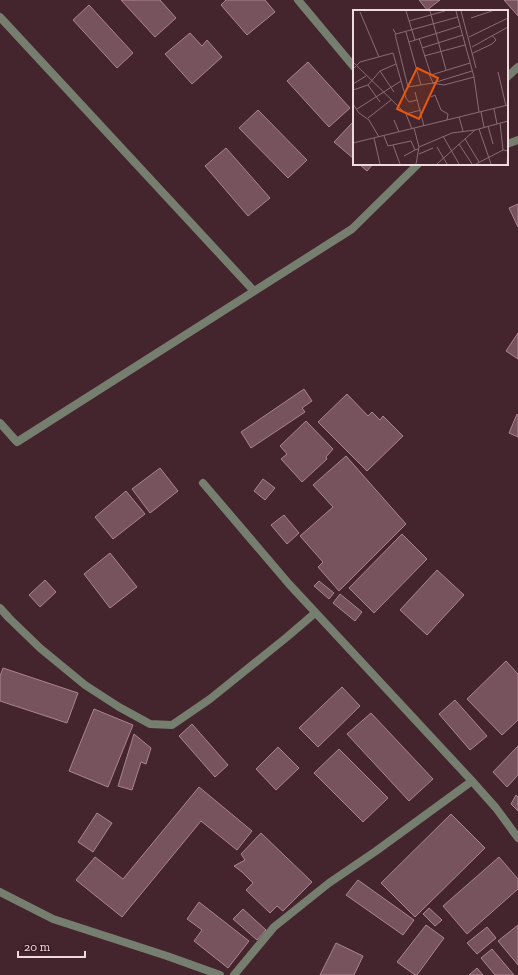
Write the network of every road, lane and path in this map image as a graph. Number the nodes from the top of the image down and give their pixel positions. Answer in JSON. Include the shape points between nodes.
{"nodes":[{"id":1,"x":298,"y":0,"type":"edge"},
{"id":2,"x":0,"y":17,"type":"edge"},
{"id":3,"x":353,"y":66,"type":"edge"},
{"id":4,"x":518,"y":67,"type":"edge"},
{"id":5,"x":508,"y":77,"type":"edge"},
{"id":6,"x":518,"y":140,"type":"edge"},
{"id":7,"x":508,"y":144,"type":"edge"},
{"id":8,"x":417,"y":165,"type":"edge"},
{"id":9,"x":254,"y":292,"type":"junction"},
{"id":10,"x":0,"y":423,"type":"edge"},
{"id":11,"x":203,"y":483,"type":"dead end"},
{"id":12,"x":0,"y":608,"type":"edge"},
{"id":13,"x":315,"y":613,"type":"junction"},
{"id":14,"x":472,"y":781,"type":"junction"},
{"id":15,"x":518,"y":838,"type":"edge"},
{"id":16,"x":0,"y":892,"type":"edge"},
{"id":17,"x":220,"y":975,"type":"edge"},
{"id":18,"x":234,"y":975,"type":"edge"}],
"edges":[{"from":1,"to":3,"type":"street"},
{"from":2,"to":9,"type":"street"},
{"from":4,"to":5,"type":"street"},
{"from":6,"to":7,"type":"street"},
{"from":8,"to":9,"type":"street","via":[[352,229]]},
{"from":9,"to":10,"type":"street","via":[[17,442]]},
{"from":11,"to":13,"type":"street"},
{"from":12,"to":13,"type":"street","via":[[40,648],[85,685],[150,724],[172,725],[210,699]]},
{"from":13,"to":14,"type":"street"},
{"from":14,"to":15,"type":"street"},
{"from":14,"to":18,"type":"street","via":[[329,883],[274,927]]},
{"from":16,"to":17,"type":"street","via":[[53,919]]}]}
